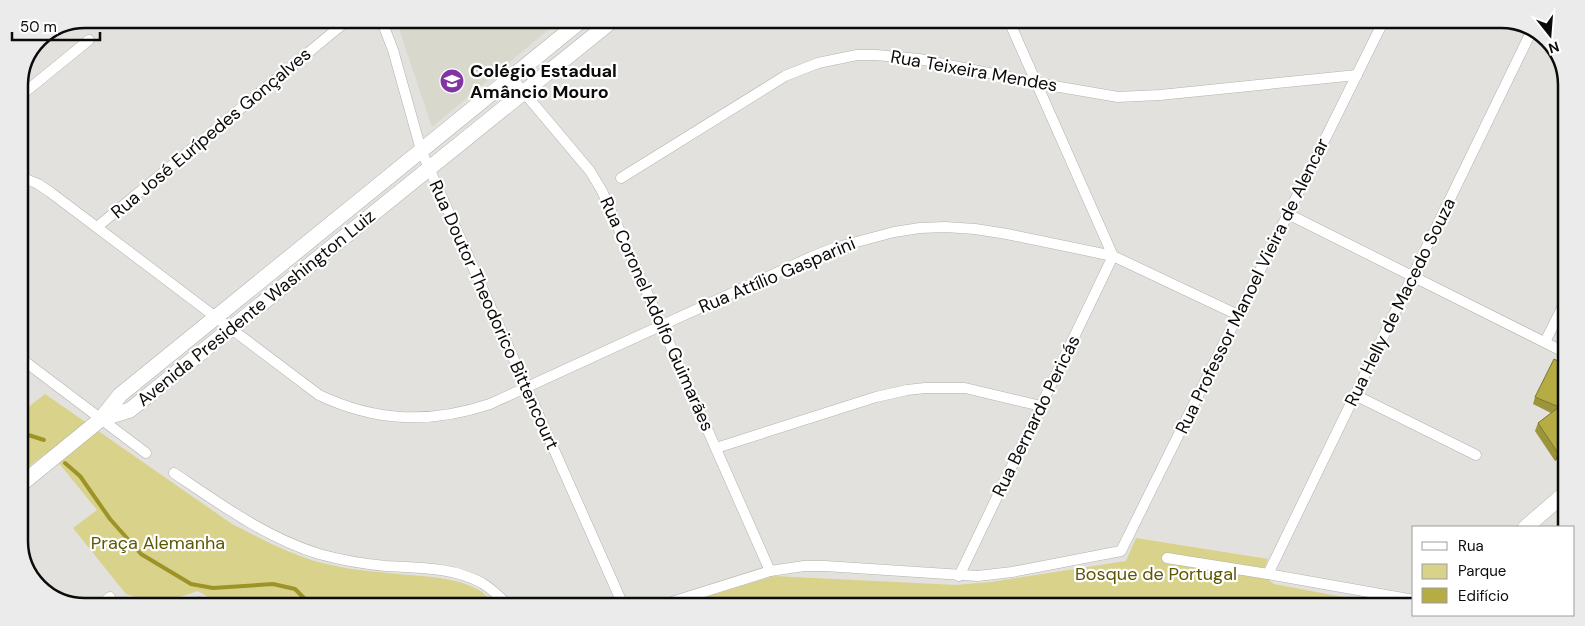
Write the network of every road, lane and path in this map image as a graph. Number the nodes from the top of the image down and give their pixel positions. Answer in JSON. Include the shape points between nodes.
{"nodes":[{"id":1,"x":338,"y":28,"type":"edge"},
{"id":2,"x":384,"y":28,"type":"edge"},
{"id":3,"x":572,"y":28,"type":"edge"},
{"id":4,"x":602,"y":28,"type":"edge"},
{"id":5,"x":1012,"y":28,"type":"edge"},
{"id":6,"x":1380,"y":28,"type":"edge"},
{"id":7,"x":90,"y":40,"type":"dead end"},
{"id":8,"x":1525,"y":44,"type":"edge"},
{"id":9,"x":1357,"y":75,"type":"junction"},
{"id":10,"x":511,"y":77,"type":"junction"},
{"id":11,"x":1036,"y":82,"type":"junction"},
{"id":12,"x":28,"y":90,"type":"edge"},
{"id":13,"x":524,"y":92,"type":"junction"},
{"id":14,"x":421,"y":150,"type":"junction"},
{"id":15,"x":429,"y":168,"type":"junction"},
{"id":16,"x":622,"y":178,"type":"dead end"},
{"id":17,"x":28,"y":180,"type":"edge"},
{"id":18,"x":1288,"y":214,"type":"junction"},
{"id":19,"x":97,"y":227,"type":"junction"},
{"id":20,"x":1113,"y":256,"type":"junction"},
{"id":21,"x":1412,"y":276,"type":"junction"},
{"id":22,"x":1238,"y":316,"type":"junction"},
{"id":23,"x":216,"y":317,"type":"junction"},
{"id":24,"x":1558,"y":317,"type":"edge"},
{"id":25,"x":662,"y":326,"type":"junction"},
{"id":26,"x":230,"y":328,"type":"junction"},
{"id":27,"x":1545,"y":342,"type":"junction"},
{"id":28,"x":1558,"y":349,"type":"edge"},
{"id":29,"x":28,"y":364,"type":"edge"},
{"id":30,"x":526,"y":388,"type":"junction"},
{"id":31,"x":1354,"y":395,"type":"junction"},
{"id":32,"x":1041,"y":406,"type":"junction"},
{"id":33,"x":101,"y":419,"type":"junction"},
{"id":34,"x":716,"y":448,"type":"junction"},
{"id":35,"x":146,"y":453,"type":"dead end"},
{"id":36,"x":1476,"y":455,"type":"dead end"},
{"id":37,"x":174,"y":474,"type":"dead end"},
{"id":38,"x":28,"y":479,"type":"edge"},
{"id":39,"x":1558,"y":499,"type":"edge"},
{"id":40,"x":1527,"y":526,"type":"edge"},
{"id":41,"x":1167,"y":558,"type":"dead end"},
{"id":42,"x":770,"y":571,"type":"junction"},
{"id":43,"x":1268,"y":574,"type":"junction"},
{"id":44,"x":959,"y":576,"type":"junction"},
{"id":45,"x":501,"y":598,"type":"edge"},
{"id":46,"x":619,"y":598,"type":"edge"},
{"id":47,"x":684,"y":598,"type":"edge"},
{"id":48,"x":1403,"y":598,"type":"edge"}],
"edges":[{"from":1,"to":19,"type":"street","name":"Rua José Eurípedes Gonçalves"},
{"from":2,"to":14,"type":"street","name":"Rua Doutor Theodorico Bittencourt"},
{"from":3,"to":10,"type":"street","name":"Avenida Presidente Washington Luiz"},
{"from":4,"to":13,"type":"street","name":"Avenida Presidente Washington Luiz"},
{"from":5,"to":11,"type":"street"},
{"from":6,"to":9,"type":"street","name":"Rua Professor Manoel Vieira de Alencar"},
{"from":7,"to":12,"type":"street"},
{"from":8,"to":21,"type":"street","name":"Rua Helly de Macedo Souza"},
{"from":9,"to":11,"type":"street","name":"Rua Teixeira Mendes","via":[[1118,97]]},
{"from":9,"to":18,"type":"street","name":"Rua Professor Manoel Vieira de Alencar"},
{"from":10,"to":13,"type":"street","name":"Rua Coronel Adolfo Guimarães"},
{"from":10,"to":14,"type":"street","name":"Avenida Presidente Washington Luiz"},
{"from":11,"to":16,"type":"street","name":"Rua Teixeira Mendes","via":[[896,56],[857,55],[827,60],[770,84]]},
{"from":11,"to":20,"type":"street"},
{"from":13,"to":15,"type":"street","name":"Avenida Presidente Washington Luiz"},
{"from":13,"to":25,"type":"street","name":"Rua Coronel Adolfo Guimarães","via":[[597,181]]},
{"from":14,"to":15,"type":"street","name":"Rua Doutor Theodorico Bittencourt"},
{"from":14,"to":23,"type":"street","name":"Avenida Presidente Washington Luiz"},
{"from":15,"to":26,"type":"street","name":"Avenida Presidente Washington Luiz"},
{"from":15,"to":30,"type":"street","name":"Rua Doutor Theodorico Bittencourt"},
{"from":17,"to":19,"type":"street","name":"Rua Attílio Gasparini"},
{"from":18,"to":21,"type":"street"},
{"from":18,"to":22,"type":"street","name":"Rua Professor Manoel Vieira de Alencar"},
{"from":19,"to":23,"type":"street","name":"Rua Attílio Gasparini"},
{"from":20,"to":22,"type":"street","name":"Rua Attílio Gasparini"},
{"from":20,"to":25,"type":"street","name":"Rua Attílio Gasparini","via":[[976,229],[945,227],[894,232],[827,251]]},
{"from":20,"to":32,"type":"street","name":"Rua Bernardo Pericás"},
{"from":21,"to":27,"type":"street"},
{"from":21,"to":31,"type":"street","name":"Rua Helly de Macedo Souza"},
{"from":22,"to":44,"type":"street","name":"Rua Professor Manoel Vieira de Alencar","via":[[1121,551],[1004,574]]},
{"from":23,"to":26,"type":"street","name":"Rua Attílio Gasparini"},
{"from":23,"to":33,"type":"street","name":"Avenida Presidente Washington Luiz","via":[[120,395]]},
{"from":24,"to":27,"type":"street"},
{"from":25,"to":30,"type":"street","name":"Rua Attílio Gasparini"},
{"from":25,"to":34,"type":"street","name":"Rua Coronel Adolfo Guimarães"},
{"from":26,"to":30,"type":"street","name":"Rua Attílio Gasparini","via":[[319,394],[371,414],[436,417],[474,409]]},
{"from":26,"to":33,"type":"street","name":"Avenida Presidente Washington Luiz","via":[[130,410]]},
{"from":27,"to":28,"type":"street"},
{"from":29,"to":33,"type":"street"},
{"from":30,"to":46,"type":"street","name":"Rua Doutor Theodorico Bittencourt"},
{"from":31,"to":36,"type":"street"},
{"from":31,"to":43,"type":"street","name":"Rua Helly de Macedo Souza"},
{"from":32,"to":34,"type":"street","via":[[965,388],[907,390]]},
{"from":32,"to":44,"type":"street","name":"Rua Bernardo Pericás"},
{"from":33,"to":35,"type":"street"},
{"from":33,"to":38,"type":"street"},
{"from":34,"to":42,"type":"street","name":"Rua Coronel Adolfo Guimarães"},
{"from":37,"to":45,"type":"street","via":[[255,526],[297,546],[356,562],[452,572],[481,583]]},
{"from":39,"to":40,"type":"street"},
{"from":41,"to":43,"type":"street"},
{"from":42,"to":44,"type":"street","via":[[824,566]]},
{"from":42,"to":47,"type":"street"},
{"from":43,"to":48,"type":"street"}]}
